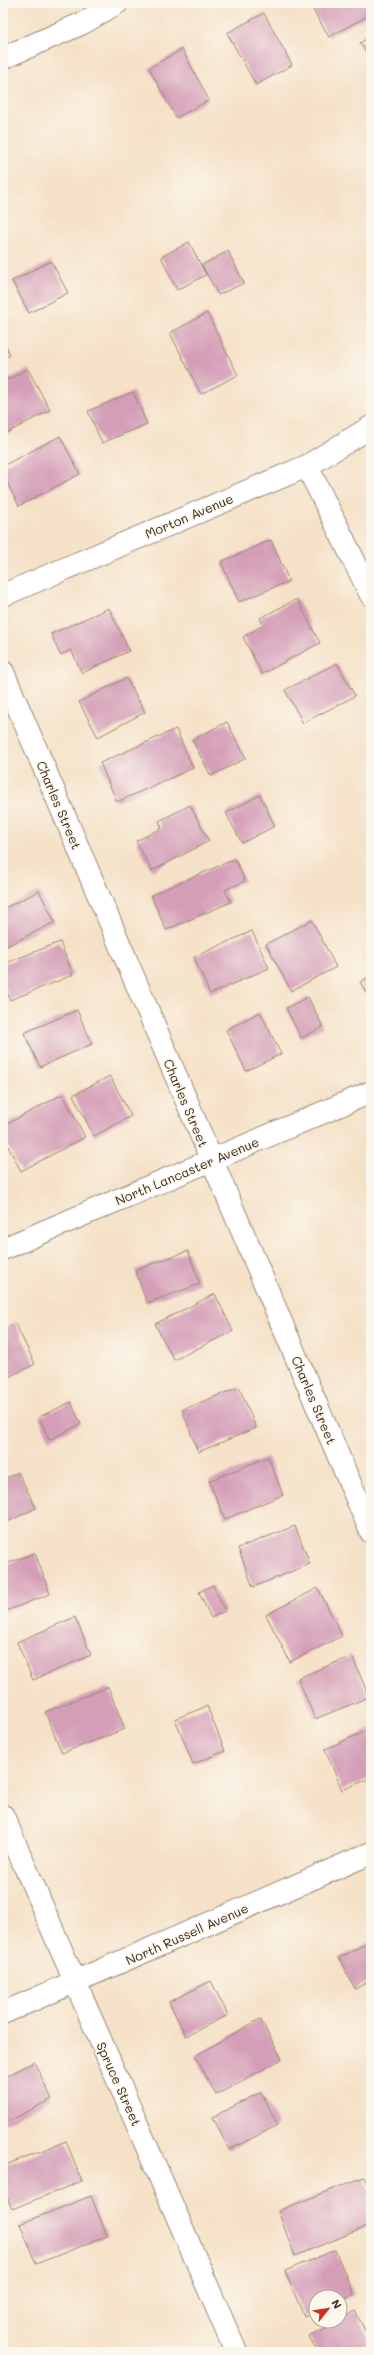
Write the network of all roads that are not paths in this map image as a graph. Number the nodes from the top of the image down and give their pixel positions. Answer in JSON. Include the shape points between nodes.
{"nodes":[{"id":1,"x":117,"y":3,"type":"edge"},
{"id":2,"x":3,"y":58,"type":"edge"},
{"id":3,"x":371,"y":427,"type":"edge"},
{"id":4,"x":307,"y":466,"type":"junction"},
{"id":5,"x":3,"y":595,"type":"edge"},
{"id":6,"x":371,"y":595,"type":"edge"},
{"id":7,"x":3,"y":672,"type":"edge"},
{"id":8,"x":371,"y":1092,"type":"edge"},
{"id":9,"x":211,"y":1161,"type":"junction"},
{"id":10,"x":3,"y":1249,"type":"edge"},
{"id":11,"x":371,"y":1532,"type":"edge"},
{"id":12,"x":3,"y":1816,"type":"edge"},
{"id":13,"x":371,"y":1853,"type":"edge"},
{"id":14,"x":74,"y":1983,"type":"junction"},
{"id":15,"x":3,"y":2013,"type":"edge"},
{"id":16,"x":236,"y":2352,"type":"edge"}],
"edges":[{"from":1,"to":2,"type":"street","via":[[83,23]]},
{"from":3,"to":4,"type":"street","name":"Morton Avenue"},
{"from":4,"to":5,"type":"street","name":"Morton Avenue"},
{"from":4,"to":6,"type":"street"},
{"from":7,"to":9,"type":"street","name":"Charles Street"},
{"from":8,"to":9,"type":"street","name":"North Lancaster Avenue"},
{"from":9,"to":10,"type":"street","name":"North Lancaster Avenue"},
{"from":9,"to":11,"type":"street","name":"Charles Street"},
{"from":12,"to":14,"type":"street","name":"Spruce Street"},
{"from":13,"to":14,"type":"street","name":"North Russell Avenue"},
{"from":14,"to":15,"type":"street","name":"North Russell Avenue"},
{"from":14,"to":16,"type":"street","name":"Spruce Street"}]}
